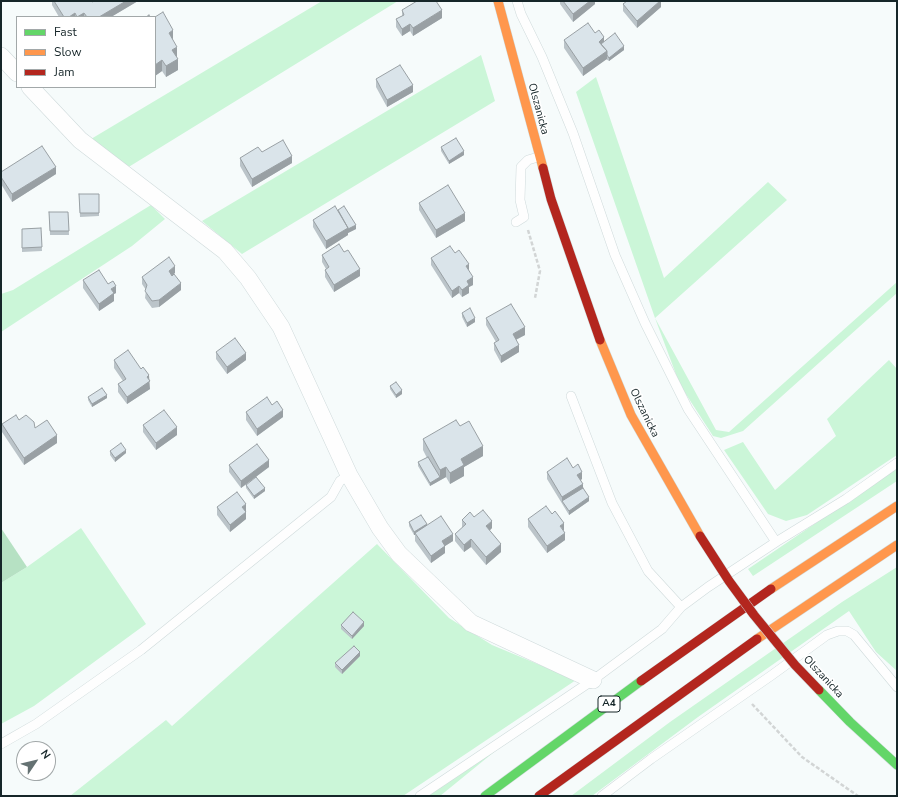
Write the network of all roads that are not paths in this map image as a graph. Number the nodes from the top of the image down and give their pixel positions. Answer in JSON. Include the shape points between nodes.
{"nodes":[{"id":1,"x":498,"y":1,"type":"edge"},
{"id":2,"x":517,"y":1,"type":"edge"},
{"id":3,"x":1,"y":56,"type":"edge"},
{"id":4,"x":16,"y":72,"type":"edge"},
{"id":5,"x":31,"y":88,"type":"edge"},
{"id":6,"x":538,"y":156,"type":"junction"},
{"id":7,"x":520,"y":220,"type":"road end"},
{"id":8,"x":571,"y":396,"type":"dead end"},
{"id":9,"x":897,"y":463,"type":"edge"},
{"id":10,"x":349,"y":475,"type":"junction"},
{"id":11,"x":897,"y":506,"type":"edge"},
{"id":12,"x":776,"y":542,"type":"junction"},
{"id":13,"x":897,"y":545,"type":"edge"},
{"id":14,"x":680,"y":607,"type":"junction"},
{"id":15,"x":593,"y":680,"type":"junction"},
{"id":16,"x":897,"y":687,"type":"edge"},
{"id":17,"x":1,"y":744,"type":"edge"},
{"id":18,"x":897,"y":765,"type":"edge"},
{"id":19,"x":420,"y":796,"type":"edge"},
{"id":20,"x":485,"y":796,"type":"edge"},
{"id":21,"x":539,"y":796,"type":"edge"},
{"id":22,"x":602,"y":796,"type":"edge"}],
"edges":[{"from":1,"to":6,"type":"main road","name":"Olszanicka"},
{"from":2,"to":12,"type":"lane","via":[[520,14],[542,57],[573,133],[615,255],[646,322],[688,409]]},
{"from":3,"to":4,"type":"street"},
{"from":5,"to":10,"type":"street","via":[[80,140],[225,251],[248,278],[281,327]]},
{"from":6,"to":7,"type":"lane","via":[[528,160],[521,167]]},
{"from":6,"to":18,"type":"main road","name":"Olszanicka","bridge":true,"via":[[573,268],[615,378],[650,451],[700,536],[737,592],[775,641],[850,722]]},
{"from":8,"to":14,"type":"lane","via":[[612,503],[648,571]]},
{"from":9,"to":12,"type":"lane","via":[[846,499]]},
{"from":10,"to":15,"type":"street","via":[[380,528],[399,554],[471,623]]},
{"from":10,"to":17,"type":"lane","via":[[340,481],[331,497],[141,650],[36,724]]},
{"from":11,"to":20,"type":"main road","number":"A4","via":[[754,600]]},
{"from":12,"to":14,"type":"lane"},
{"from":13,"to":21,"type":"main road","via":[[772,628]]},
{"from":14,"to":15,"type":"lane","via":[[662,629]]},
{"from":15,"to":19,"type":"lane"},
{"from":16,"to":22,"type":"lane","via":[[854,635],[847,631],[827,635]]}]}
